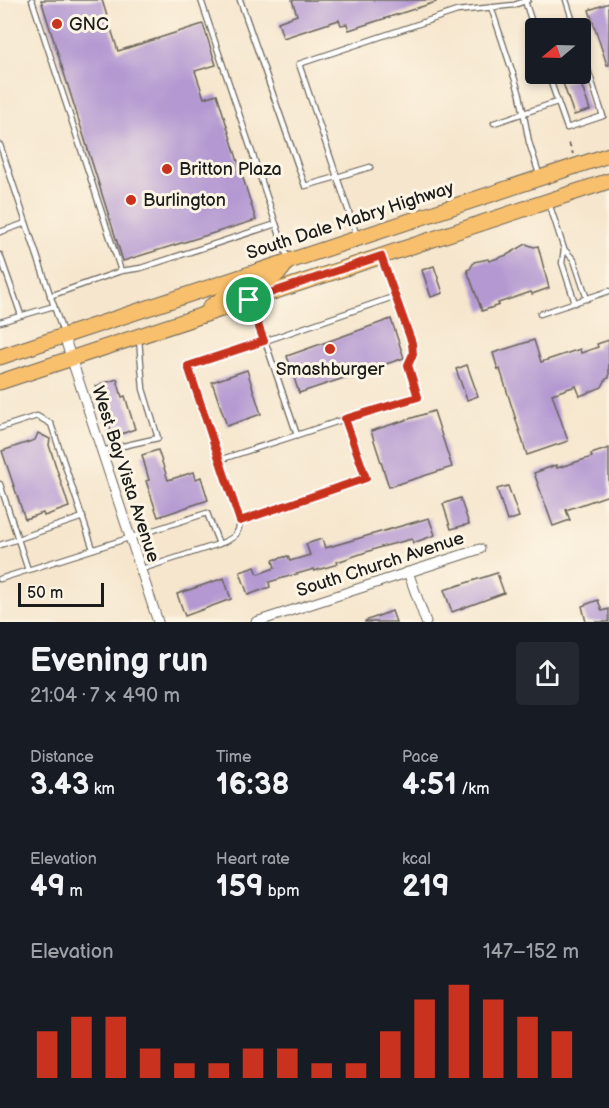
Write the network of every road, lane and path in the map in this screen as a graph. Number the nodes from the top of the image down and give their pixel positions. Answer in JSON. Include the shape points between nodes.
{"nodes":[{"id":1,"x":32,"y":0,"type":"edge"},
{"id":2,"x":201,"y":0,"type":"edge"},
{"id":3,"x":240,"y":0,"type":"edge"},
{"id":4,"x":566,"y":0,"type":"edge"},
{"id":5,"x":526,"y":1,"type":"edge"},
{"id":6,"x":491,"y":7,"type":"junction"},
{"id":7,"x":531,"y":18,"type":"edge"},
{"id":8,"x":572,"y":18,"type":"edge"},
{"id":9,"x":591,"y":79,"type":"edge"},
{"id":10,"x":551,"y":84,"type":"edge"},
{"id":11,"x":557,"y":102,"type":"junction"},
{"id":12,"x":524,"y":113,"type":"junction"},
{"id":13,"x":494,"y":123,"type":"dead end"},
{"id":14,"x":570,"y":143,"type":"dead end"},
{"id":15,"x":0,"y":145,"type":"edge"},
{"id":16,"x":573,"y":154,"type":"dead end"},
{"id":17,"x":609,"y":155,"type":"edge"},
{"id":18,"x":3,"y":161,"type":"edge"},
{"id":19,"x":370,"y":167,"type":"dead end"},
{"id":20,"x":337,"y":177,"type":"junction"},
{"id":21,"x":540,"y":177,"type":"junction"},
{"id":22,"x":609,"y":181,"type":"edge"},
{"id":23,"x":548,"y":201,"type":"junction"},
{"id":24,"x":26,"y":223,"type":"junction"},
{"id":25,"x":276,"y":224,"type":"junction"},
{"id":26,"x":0,"y":232,"type":"edge"},
{"id":27,"x":358,"y":238,"type":"junction"},
{"id":28,"x":564,"y":249,"type":"junction"},
{"id":29,"x":0,"y":255,"type":"edge"},
{"id":30,"x":381,"y":256,"type":"junction"},
{"id":31,"x":288,"y":262,"type":"junction"},
{"id":32,"x":121,"y":271,"type":"junction"},
{"id":33,"x":609,"y":291,"type":"edge"},
{"id":34,"x":51,"y":296,"type":"junction"},
{"id":35,"x":396,"y":296,"type":"junction"},
{"id":36,"x":587,"y":299,"type":"junction"},
{"id":37,"x":249,"y":300,"type":"junction"},
{"id":38,"x":574,"y":303,"type":"junction"},
{"id":39,"x":54,"y":306,"type":"junction"},
{"id":40,"x":540,"y":314,"type":"dead end"},
{"id":41,"x":21,"y":315,"type":"junction"},
{"id":42,"x":189,"y":320,"type":"junction"},
{"id":43,"x":0,"y":322,"type":"edge"},
{"id":44,"x":64,"y":336,"type":"junction"},
{"id":45,"x":139,"y":336,"type":"junction"},
{"id":46,"x":264,"y":341,"type":"junction"},
{"id":47,"x":0,"y":357,"type":"edge"},
{"id":48,"x":71,"y":359,"type":"junction"},
{"id":49,"x":0,"y":382,"type":"edge"},
{"id":50,"x":345,"y":419,"type":"junction"},
{"id":51,"x":0,"y":428,"type":"edge"},
{"id":52,"x":297,"y":435,"type":"junction"},
{"id":53,"x":101,"y":451,"type":"junction"},
{"id":54,"x":219,"y":460,"type":"junction"},
{"id":55,"x":0,"y":484,"type":"edge"},
{"id":56,"x":82,"y":517,"type":"junction"},
{"id":57,"x":240,"y":521,"type":"junction"},
{"id":58,"x":130,"y":537,"type":"junction"},
{"id":59,"x":18,"y":539,"type":"junction"},
{"id":60,"x":219,"y":544,"type":"junction"},
{"id":61,"x":0,"y":545,"type":"edge"},
{"id":62,"x":93,"y":549,"type":"junction"},
{"id":63,"x":480,"y":549,"type":"dead end"},
{"id":64,"x":28,"y":570,"type":"junction"},
{"id":65,"x":141,"y":570,"type":"junction"},
{"id":66,"x":408,"y":572,"type":"junction"},
{"id":67,"x":0,"y":579,"type":"edge"},
{"id":68,"x":158,"y":622,"type":"edge"},
{"id":69,"x":256,"y":622,"type":"edge"},
{"id":70,"x":426,"y":622,"type":"edge"}],
"edges":[{"from":1,"to":32,"type":"lane"},
{"from":2,"to":25,"type":"lane"},
{"from":3,"to":20,"type":"lane","via":[[305,186]]},
{"from":4,"to":8,"type":"lane"},
{"from":5,"to":6,"type":"lane"},
{"from":5,"to":7,"type":"lane"},
{"from":6,"to":12,"type":"lane"},
{"from":6,"to":20,"type":"lane","via":[[457,11],[299,64]]},
{"from":9,"to":11,"type":"lane","via":[[603,116],[567,128]]},
{"from":10,"to":11,"type":"lane"},
{"from":11,"to":12,"type":"lane"},
{"from":12,"to":13,"type":"lane"},
{"from":12,"to":21,"type":"lane"},
{"from":14,"to":16,"type":"path"},
{"from":15,"to":18,"type":"lane"},
{"from":17,"to":21,"type":"main road","name":"South Dale Mabry Highway"},
{"from":18,"to":24,"type":"lane"},
{"from":19,"to":20,"type":"lane"},
{"from":20,"to":27,"type":"lane"},
{"from":21,"to":23,"type":"main road"},
{"from":21,"to":27,"type":"main road","name":"South Dale Mabry Highway"},
{"from":22,"to":23,"type":"main road"},
{"from":23,"to":28,"type":"lane"},
{"from":23,"to":30,"type":"main road"},
{"from":24,"to":26,"type":"lane"},
{"from":24,"to":34,"type":"lane"},
{"from":25,"to":31,"type":"lane"},
{"from":25,"to":32,"type":"lane"},
{"from":27,"to":31,"type":"main road","name":"South Dale Mabry Highway"},
{"from":28,"to":36,"type":"lane","via":[[574,260]]},
{"from":28,"to":38,"type":"lane","via":[[562,263]]},
{"from":29,"to":41,"type":"lane"},
{"from":30,"to":35,"type":"lane"},
{"from":30,"to":37,"type":"main road"},
{"from":31,"to":42,"type":"main road","via":[[270,280],[231,294]]},
{"from":31,"to":44,"type":"main road","name":"South Dale Mabry Highway"},
{"from":32,"to":34,"type":"lane"},
{"from":33,"to":36,"type":"lane"},
{"from":34,"to":39,"type":"lane"},
{"from":35,"to":46,"type":"lane"},
{"from":35,"to":50,"type":"lane","via":[[412,343],[408,365],[418,397]]},
{"from":36,"to":38,"type":"lane"},
{"from":37,"to":42,"type":"main road"},
{"from":37,"to":46,"type":"lane"},
{"from":38,"to":40,"type":"lane"},
{"from":39,"to":41,"type":"lane"},
{"from":39,"to":44,"type":"lane"},
{"from":41,"to":43,"type":"lane"},
{"from":42,"to":45,"type":"main road"},
{"from":44,"to":47,"type":"main road","name":"South Dale Mabry Highway"},
{"from":44,"to":48,"type":"street","name":"West Bay Vista Avenue"},
{"from":45,"to":48,"type":"main road"},
{"from":45,"to":53,"type":"lane","via":[[143,389],[158,438]]},
{"from":46,"to":52,"type":"lane"},
{"from":46,"to":54,"type":"lane","via":[[188,366]]},
{"from":48,"to":49,"type":"main road"},
{"from":48,"to":53,"type":"street","name":"West Bay Vista Avenue"},
{"from":50,"to":52,"type":"lane"},
{"from":50,"to":57,"type":"lane","via":[[366,478]]},
{"from":51,"to":56,"type":"lane","via":[[37,416],[51,424]]},
{"from":52,"to":54,"type":"lane"},
{"from":53,"to":58,"type":"street","name":"West Bay Vista Avenue"},
{"from":54,"to":57,"type":"lane"},
{"from":55,"to":59,"type":"lane"},
{"from":56,"to":59,"type":"lane"},
{"from":56,"to":62,"type":"lane"},
{"from":57,"to":60,"type":"lane","via":[[240,530],[233,539]]},
{"from":58,"to":60,"type":"lane","via":[[207,513]]},
{"from":58,"to":62,"type":"lane"},
{"from":58,"to":65,"type":"street","name":"West Bay Vista Avenue"},
{"from":59,"to":61,"type":"lane"},
{"from":59,"to":64,"type":"lane"},
{"from":60,"to":65,"type":"lane"},
{"from":62,"to":64,"type":"lane"},
{"from":63,"to":66,"type":"street","name":"South Church Avenue"},
{"from":64,"to":67,"type":"lane"},
{"from":65,"to":68,"type":"street","name":"West Bay Vista Avenue"},
{"from":66,"to":69,"type":"street","name":"South Church Avenue"},
{"from":66,"to":70,"type":"street"}]}
